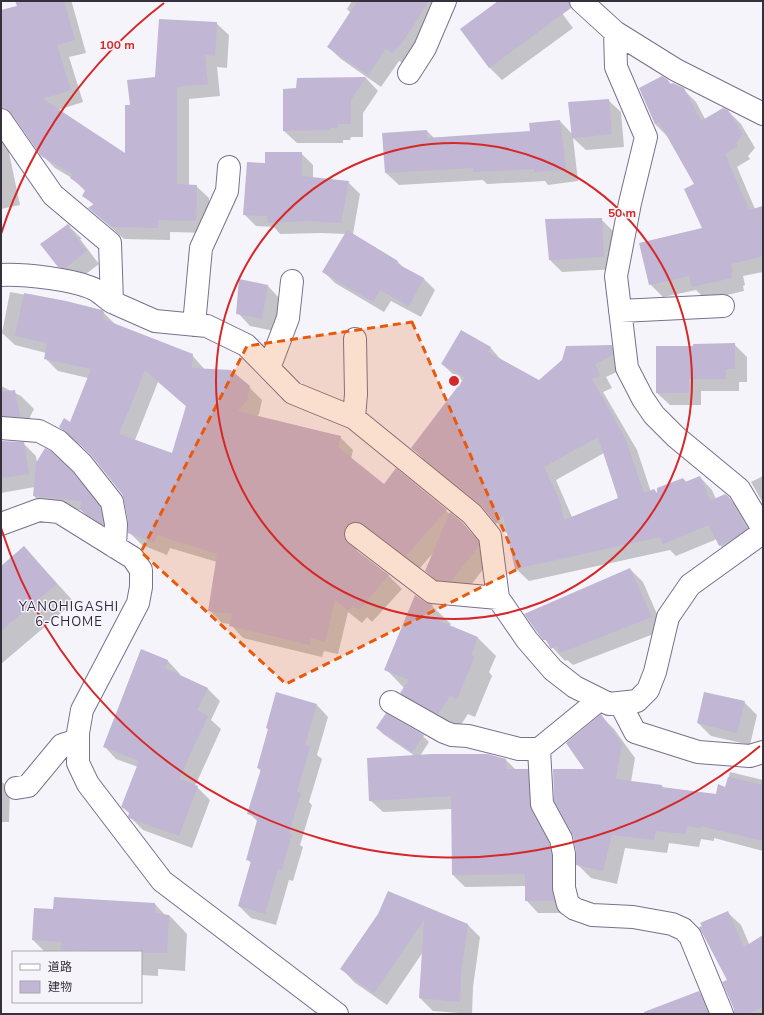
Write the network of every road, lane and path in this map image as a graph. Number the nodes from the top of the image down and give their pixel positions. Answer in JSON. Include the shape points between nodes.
{"nodes":[{"id":1,"x":444,"y":1,"type":"edge"},
{"id":2,"x":581,"y":1,"type":"edge"},
{"id":3,"x":615,"y":32,"type":"junction"},
{"id":4,"x":409,"y":73,"type":"dead end"},
{"id":5,"x":763,"y":114,"type":"edge"},
{"id":6,"x":1,"y":120,"type":"edge"},
{"id":7,"x":229,"y":167,"type":"dead end"},
{"id":8,"x":1,"y":275,"type":"edge"},
{"id":9,"x":292,"y":281,"type":"dead end"},
{"id":10,"x":112,"y":302,"type":"junction"},
{"id":11,"x":723,"y":306,"type":"dead end"},
{"id":12,"x":620,"y":311,"type":"junction"},
{"id":13,"x":194,"y":325,"type":"junction"},
{"id":14,"x":355,"y":339,"type":"dead end"},
{"id":15,"x":269,"y":368,"type":"junction"},
{"id":16,"x":354,"y":418,"type":"junction"},
{"id":17,"x":1,"y":428,"type":"edge"},
{"id":18,"x":1,"y":524,"type":"edge"},
{"id":19,"x":763,"y":530,"type":"edge"},
{"id":20,"x":356,"y":534,"type":"dead end"},
{"id":21,"x":115,"y":547,"type":"junction"},
{"id":22,"x":498,"y":598,"type":"junction"},
{"id":23,"x":391,"y":702,"type":"dead end"},
{"id":24,"x":610,"y":702,"type":"junction"},
{"id":25,"x":78,"y":740,"type":"junction"},
{"id":26,"x":539,"y":749,"type":"junction"},
{"id":27,"x":763,"y":752,"type":"edge"},
{"id":28,"x":16,"y":788,"type":"dead end"},
{"id":29,"x":337,"y":1014,"type":"edge"},
{"id":30,"x":722,"y":1014,"type":"edge"}],
"edges":[{"from":1,"to":4,"type":"street","via":[[425,48]]},
{"from":2,"to":3,"type":"street"},
{"from":3,"to":5,"type":"street","via":[[676,70]]},
{"from":3,"to":12,"type":"street","via":[[616,67],[646,137],[616,276]]},
{"from":6,"to":10,"type":"street","via":[[53,195],[110,243]]},
{"from":7,"to":13,"type":"street","via":[[227,191],[201,248]]},
{"from":8,"to":10,"type":"street","via":[[30,276],[74,283],[95,289]]},
{"from":9,"to":15,"type":"street","via":[[288,318]]},
{"from":10,"to":13,"type":"street","via":[[155,321]]},
{"from":11,"to":12,"type":"street"},
{"from":12,"to":19,"type":"street","via":[[627,368],[643,399],[654,415],[676,437],[739,489]]},
{"from":13,"to":15,"type":"street","via":[[207,326],[246,345]]},
{"from":14,"to":16,"type":"street"},
{"from":15,"to":16,"type":"street","via":[[293,393]]},
{"from":16,"to":22,"type":"street","via":[[472,514],[490,536]]},
{"from":17,"to":21,"type":"street","via":[[39,431],[58,441],[82,464],[112,502],[116,524]]},
{"from":18,"to":21,"type":"street","via":[[39,510],[59,512]]},
{"from":19,"to":24,"type":"street","via":[[690,585],[668,617],[648,690],[638,701]]},
{"from":20,"to":22,"type":"street","via":[[432,592]]},
{"from":21,"to":25,"type":"street","via":[[133,558],[142,570],[138,603],[82,710]]},
{"from":22,"to":24,"type":"street","via":[[527,640],[553,670],[575,687]]},
{"from":23,"to":26,"type":"street","via":[[452,735],[468,736],[519,749]]},
{"from":24,"to":26,"type":"street"},
{"from":24,"to":27,"type":"street","via":[[635,732],[698,752],[750,756]]},
{"from":25,"to":28,"type":"street","via":[[62,745],[28,786]]},
{"from":25,"to":29,"type":"street","via":[[78,763],[88,784],[162,881]]},
{"from":26,"to":30,"type":"street","via":[[542,804],[561,838],[564,854],[564,888],[568,904],[592,915],[633,917],[672,924],[684,929],[690,936]]}]}
